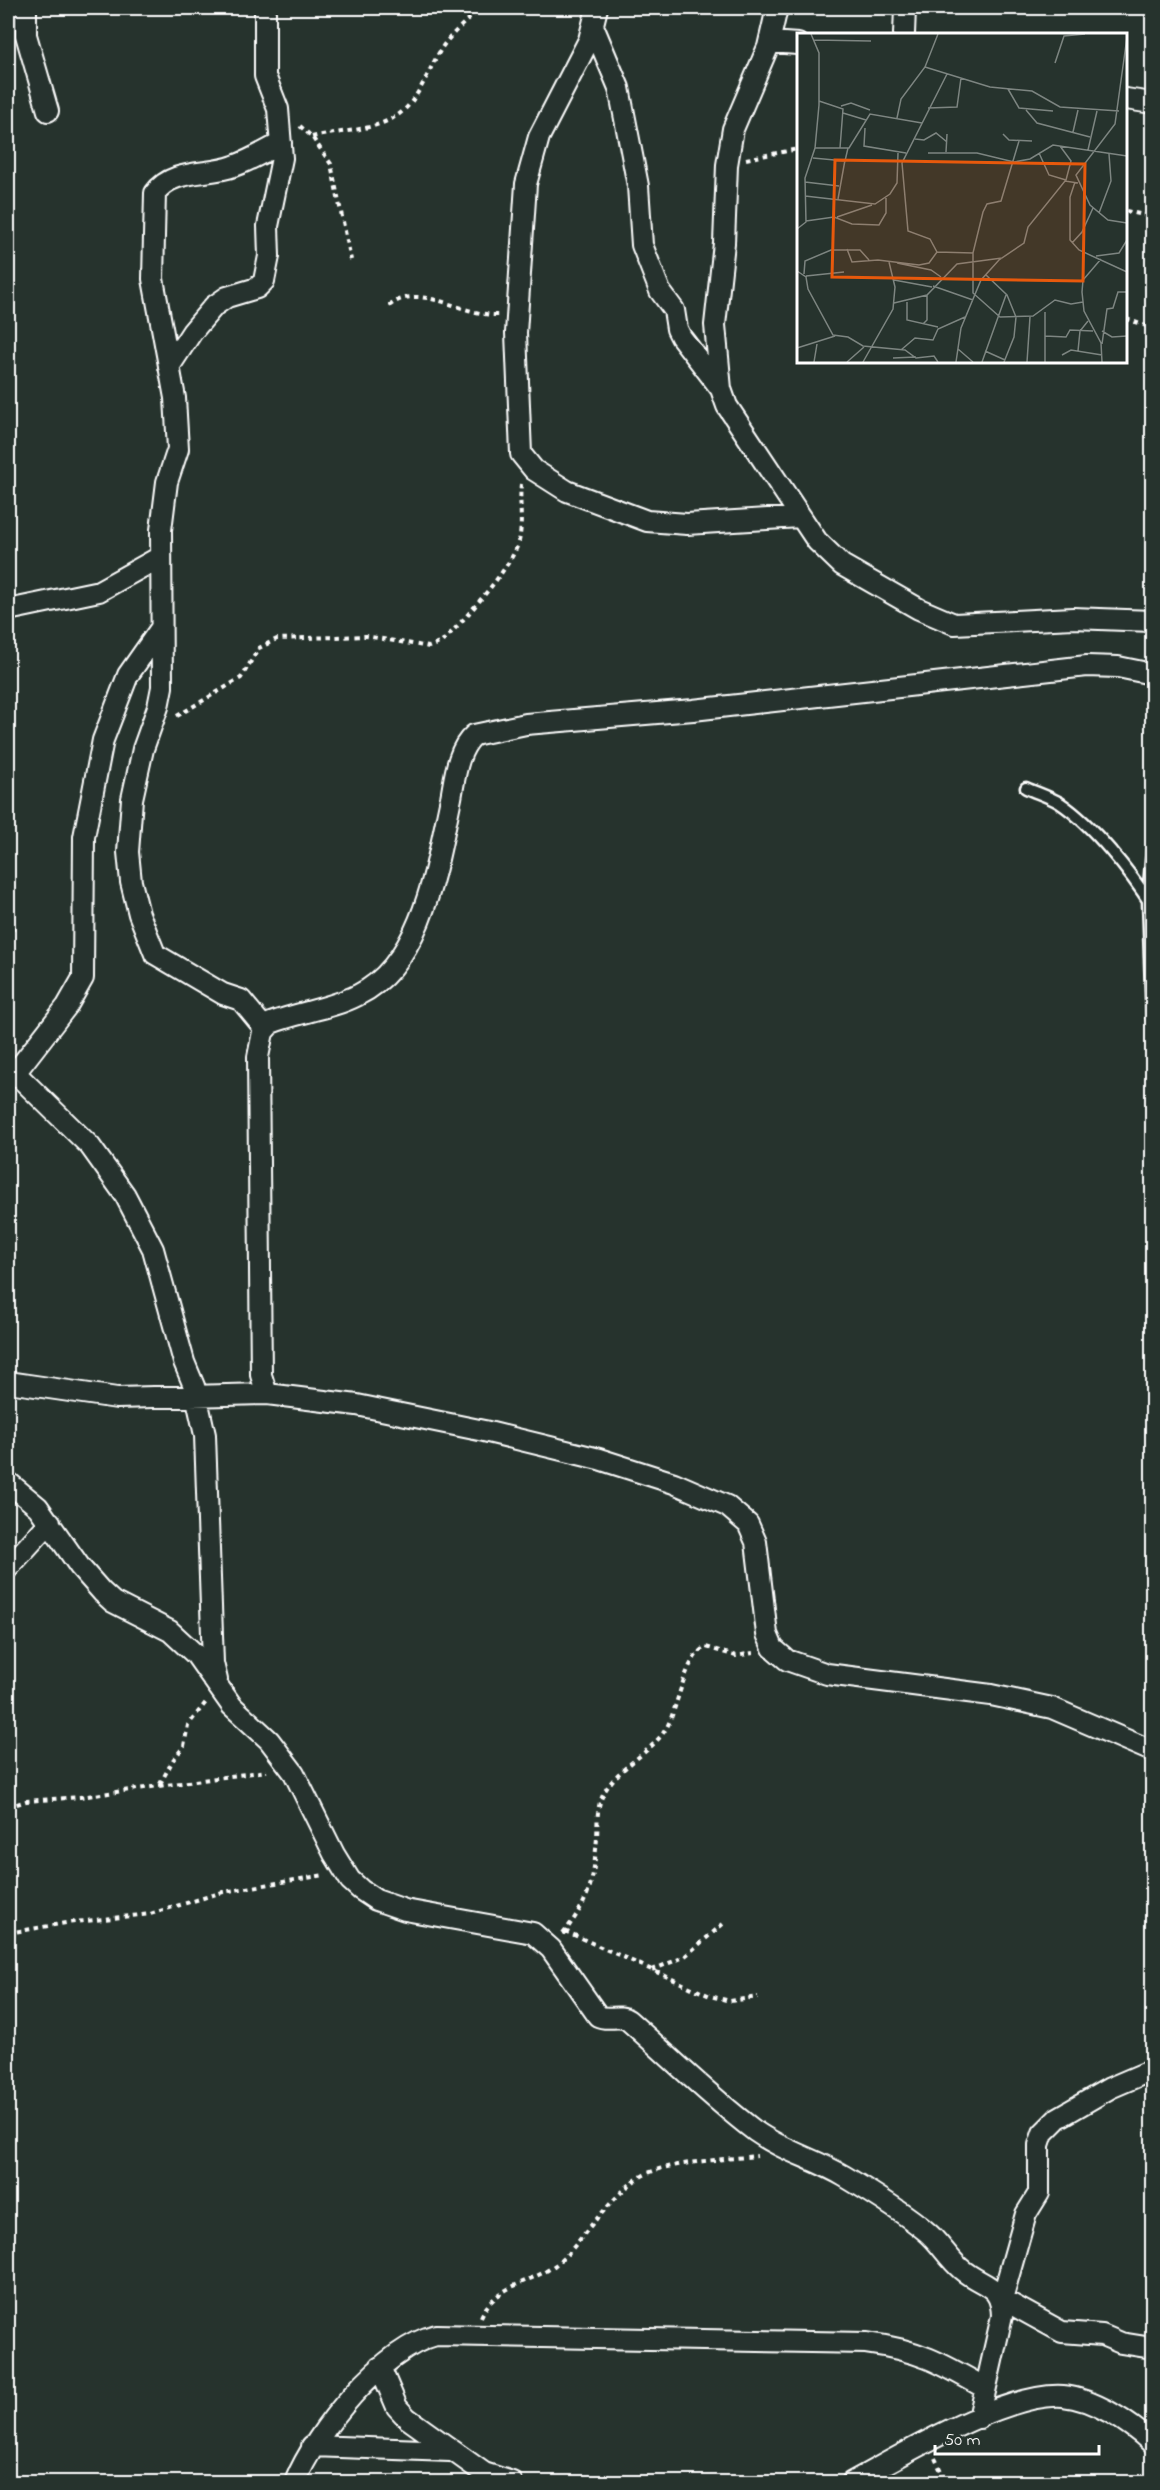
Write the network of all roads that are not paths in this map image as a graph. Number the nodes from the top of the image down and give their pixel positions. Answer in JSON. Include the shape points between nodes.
{"nodes":[{"id":1,"x":26,"y":8,"type":"edge"},
{"id":2,"x":265,"y":8,"type":"edge"},
{"id":3,"x":777,"y":8,"type":"edge"},
{"id":4,"x":905,"y":8,"type":"edge"},
{"id":5,"x":595,"y":17,"type":"edge"},
{"id":6,"x":904,"y":33,"type":"edge"},
{"id":7,"x":770,"y":42,"type":"junction"},
{"id":8,"x":797,"y":44,"type":"edge"},
{"id":9,"x":1127,"y":99,"type":"edge"},
{"id":10,"x":1152,"y":103,"type":"edge"},
{"id":11,"x":48,"y":111,"type":"dead end"},
{"id":12,"x":281,"y":143,"type":"junction"},
{"id":13,"x":169,"y":367,"type":"junction"},
{"id":14,"x":721,"y":389,"type":"junction"},
{"id":15,"x":800,"y":517,"type":"junction"},
{"id":16,"x":160,"y":557,"type":"junction"},
{"id":17,"x":8,"y":610,"type":"edge"},
{"id":18,"x":1152,"y":621,"type":"edge"},
{"id":19,"x":161,"y":628,"type":"junction"},
{"id":20,"x":1152,"y":674,"type":"edge"},
{"id":21,"x":1026,"y":788,"type":"dead end"},
{"id":22,"x":1152,"y":850,"type":"edge"},
{"id":23,"x":1150,"y":903,"type":"edge"},
{"id":24,"x":1152,"y":1018,"type":"edge"},
{"id":25,"x":265,"y":1029,"type":"junction"},
{"id":26,"x":11,"y":1070,"type":"edge"},
{"id":27,"x":8,"y":1382,"type":"edge"},
{"id":28,"x":267,"y":1394,"type":"junction"},
{"id":29,"x":197,"y":1395,"type":"junction"},
{"id":30,"x":8,"y":1482,"type":"edge"},
{"id":31,"x":50,"y":1522,"type":"junction"},
{"id":32,"x":8,"y":1568,"type":"edge"},
{"id":33,"x":219,"y":1685,"type":"junction"},
{"id":34,"x":1152,"y":1751,"type":"edge"},
{"id":35,"x":1152,"y":2070,"type":"edge"},
{"id":36,"x":1002,"y":2299,"type":"junction"},
{"id":37,"x":1152,"y":2348,"type":"edge"},
{"id":38,"x":380,"y":2367,"type":"junction"},
{"id":39,"x":985,"y":2388,"type":"junction"},
{"id":40,"x":979,"y":2418,"type":"junction"},
{"id":41,"x":1152,"y":2443,"type":"edge"},
{"id":42,"x":312,"y":2446,"type":"junction"},
{"id":43,"x":450,"y":2451,"type":"junction"},
{"id":44,"x":295,"y":2482,"type":"edge"},
{"id":45,"x":512,"y":2482,"type":"edge"},
{"id":46,"x":852,"y":2482,"type":"edge"}],
"edges":[{"from":1,"to":11,"type":"street","via":[[26,35]]},
{"from":2,"to":12,"type":"street","via":[[265,76],[278,109]]},
{"from":3,"to":7,"type":"street"},
{"from":4,"to":6,"type":"street"},
{"from":5,"to":14,"type":"street","via":[[619,88],[638,186],[642,245],[660,291],[674,310],[677,330]]},
{"from":5,"to":15,"type":"street","via":[[573,73],[546,119],[532,160],[522,218],[517,388],[523,459],[567,491],[647,521],[687,524]]},
{"from":7,"to":8,"type":"street"},
{"from":7,"to":14,"type":"street","via":[[736,119],[727,165],[723,255],[715,318]]},
{"from":9,"to":10,"type":"street"},
{"from":12,"to":13,"type":"street","via":[[263,284],[214,306]]},
{"from":12,"to":13,"type":"street","via":[[235,166],[177,176],[155,193],[153,279]]},
{"from":13,"to":16,"type":"street","via":[[178,449],[166,487]]},
{"from":14,"to":15,"type":"street","via":[[732,414]]},
{"from":15,"to":18,"type":"street","via":[[817,541],[842,565],[950,623],[1072,618]]},
{"from":16,"to":17,"type":"street","via":[[99,591]]},
{"from":16,"to":19,"type":"street"},
{"from":19,"to":25,"type":"street","via":[[161,695],[132,799],[128,852],[131,882],[155,954],[223,994],[241,1000]]},
{"from":19,"to":26,"type":"street","via":[[128,675],[103,740],[84,837],[83,978],[67,1006]]},
{"from":20,"to":25,"type":"street","via":[[1087,666],[693,710],[526,724],[475,734],[461,754],[430,894],[415,930],[394,963],[356,997],[277,1020]]},
{"from":21,"to":23,"type":"lane","via":[[1060,803],[1084,824]]},
{"from":22,"to":23,"type":"lane"},
{"from":23,"to":24,"type":"lane"},
{"from":25,"to":28,"type":"street","via":[[258,1057],[261,1375]]},
{"from":26,"to":29,"type":"street","via":[[90,1146],[136,1214],[153,1250]]},
{"from":27,"to":29,"type":"street","via":[[117,1398]]},
{"from":28,"to":29,"type":"street"},
{"from":28,"to":34,"type":"street","via":[[357,1405],[484,1431],[599,1459],[674,1483],[727,1506],[744,1518],[756,1542],[767,1634],[773,1648],[793,1663],[827,1674],[991,1695],[1052,1708]]},
{"from":29,"to":33,"type":"street","via":[[207,1451],[213,1663]]},
{"from":30,"to":31,"type":"street"},
{"from":31,"to":32,"type":"street"},
{"from":31,"to":33,"type":"street","via":[[102,1592],[113,1602],[179,1637]]},
{"from":33,"to":36,"type":"street","via":[[232,1706],[269,1740],[294,1773],[345,1872],[369,1897],[388,1906],[528,1931],[551,1949],[598,2016],[624,2017],[755,2131],[787,2152],[842,2175],[927,2232],[950,2260],[974,2280],[996,2289]]},
{"from":35,"to":36,"type":"street","via":[[1110,2088],[1058,2118],[1043,2133],[1039,2145],[1040,2193],[1026,2214]]},
{"from":36,"to":37,"type":"street","via":[[1062,2332],[1102,2335]]},
{"from":36,"to":39,"type":"street","via":[[1002,2316]]},
{"from":38,"to":39,"type":"street","via":[[402,2349],[436,2335],[832,2340],[910,2350]]},
{"from":38,"to":42,"type":"street"},
{"from":38,"to":43,"type":"street","via":[[401,2413]]},
{"from":39,"to":40,"type":"street"},
{"from":40,"to":41,"type":"street","via":[[1034,2399],[1065,2396],[1123,2420]]},
{"from":40,"to":46,"type":"street"},
{"from":42,"to":43,"type":"street"},
{"from":42,"to":44,"type":"street"},
{"from":43,"to":45,"type":"street","via":[[484,2473]]}]}
